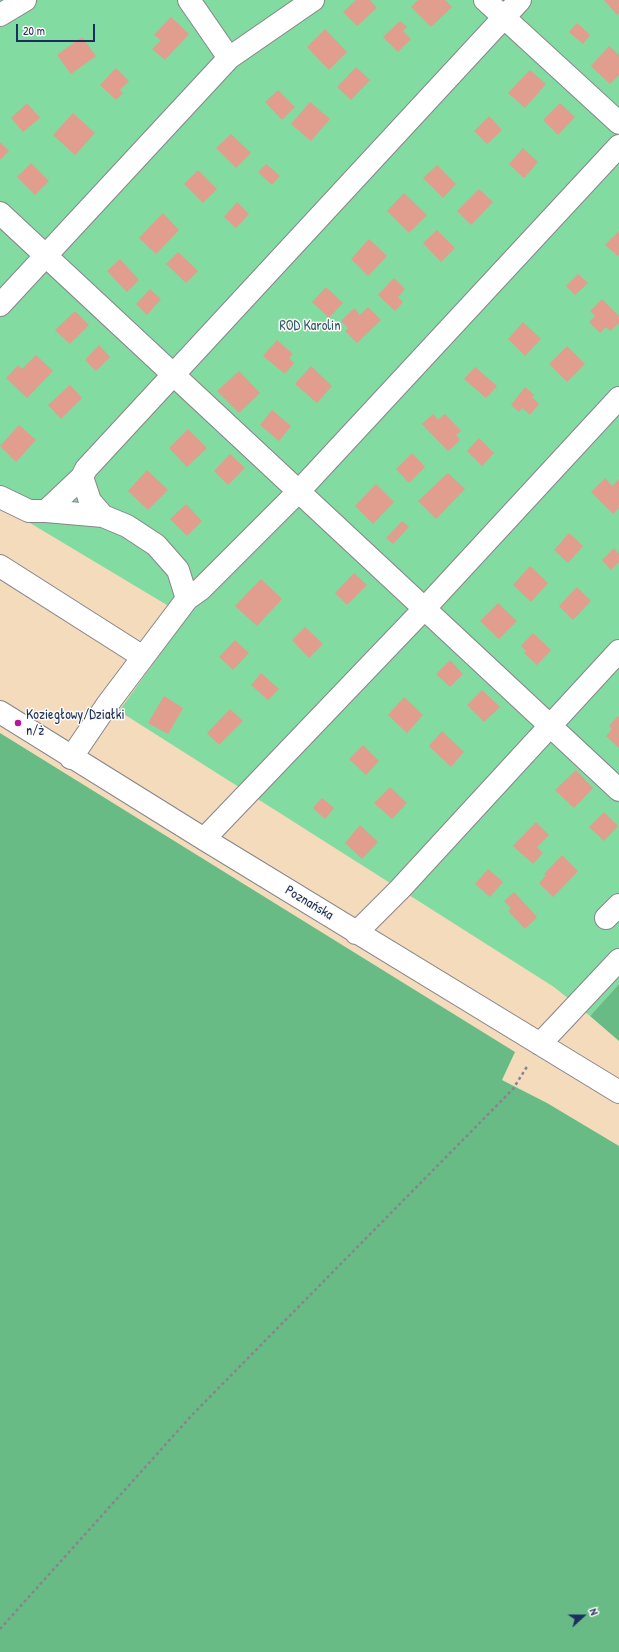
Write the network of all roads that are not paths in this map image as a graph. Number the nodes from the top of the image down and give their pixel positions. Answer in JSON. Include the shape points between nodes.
{"nodes":[{"id":1,"x":26,"y":0,"type":"edge"},
{"id":2,"x":189,"y":0,"type":"edge"},
{"id":3,"x":313,"y":0,"type":"edge"},
{"id":4,"x":485,"y":0,"type":"edge"},
{"id":5,"x":520,"y":0,"type":"edge"},
{"id":6,"x":0,"y":15,"type":"edge"},
{"id":7,"x":504,"y":18,"type":"junction"},
{"id":8,"x":229,"y":58,"type":"junction"},
{"id":9,"x":619,"y":123,"type":"edge"},
{"id":10,"x":619,"y":146,"type":"edge"},
{"id":11,"x":0,"y":213,"type":"edge"},
{"id":12,"x":46,"y":256,"type":"junction"},
{"id":13,"x":0,"y":306,"type":"edge"},
{"id":14,"x":173,"y":375,"type":"junction"},
{"id":15,"x":619,"y":398,"type":"edge"},
{"id":16,"x":82,"y":477,"type":"junction"},
{"id":17,"x":299,"y":491,"type":"junction"},
{"id":18,"x":0,"y":497,"type":"edge"},
{"id":19,"x":46,"y":511,"type":"junction"},
{"id":20,"x":103,"y":516,"type":"junction"},
{"id":21,"x":0,"y":566,"type":"edge"},
{"id":22,"x":187,"y":599,"type":"junction"},
{"id":23,"x":425,"y":608,"type":"junction"},
{"id":24,"x":619,"y":651,"type":"edge"},
{"id":25,"x":143,"y":657,"type":"junction"},
{"id":26,"x":0,"y":712,"type":"edge"},
{"id":27,"x":550,"y":725,"type":"junction"},
{"id":28,"x":72,"y":758,"type":"junction"},
{"id":29,"x":619,"y":790,"type":"edge"},
{"id":30,"x":204,"y":839,"type":"junction"},
{"id":31,"x":356,"y":932,"type":"junction"},
{"id":32,"x":619,"y":960,"type":"edge"},
{"id":33,"x":540,"y":1044,"type":"junction"},
{"id":34,"x":619,"y":1092,"type":"edge"}],
"edges":[{"from":1,"to":6,"type":"street"},
{"from":2,"to":8,"type":"street"},
{"from":3,"to":8,"type":"street"},
{"from":4,"to":7,"type":"street"},
{"from":5,"to":7,"type":"street"},
{"from":7,"to":9,"type":"street"},
{"from":7,"to":14,"type":"street"},
{"from":8,"to":12,"type":"street"},
{"from":10,"to":17,"type":"street"},
{"from":11,"to":12,"type":"street"},
{"from":12,"to":13,"type":"street"},
{"from":12,"to":14,"type":"street"},
{"from":14,"to":16,"type":"street","via":[[91,462]]},
{"from":14,"to":17,"type":"street"},
{"from":15,"to":23,"type":"street"},
{"from":16,"to":19,"type":"street"},
{"from":16,"to":20,"type":"street","via":[[90,501]]},
{"from":17,"to":22,"type":"street","via":[[201,589]]},
{"from":17,"to":23,"type":"street"},
{"from":18,"to":19,"type":"street","via":[[29,511]]},
{"from":19,"to":20,"type":"street"},
{"from":20,"to":22,"type":"street","via":[[127,526],[156,545],[178,570]]},
{"from":21,"to":25,"type":"street"},
{"from":22,"to":25,"type":"street"},
{"from":23,"to":27,"type":"street"},
{"from":23,"to":30,"type":"street"},
{"from":24,"to":27,"type":"street"},
{"from":25,"to":28,"type":"street"},
{"from":26,"to":28,"type":"street","name":"Poznańska"},
{"from":27,"to":29,"type":"street"},
{"from":27,"to":31,"type":"street","via":[[400,889]]},
{"from":28,"to":30,"type":"street","name":"Poznańska"},
{"from":30,"to":31,"type":"street","name":"Poznańska"},
{"from":31,"to":33,"type":"street","name":"Poznańska"},
{"from":32,"to":33,"type":"street"},
{"from":33,"to":34,"type":"street","name":"Poznańska"}]}
